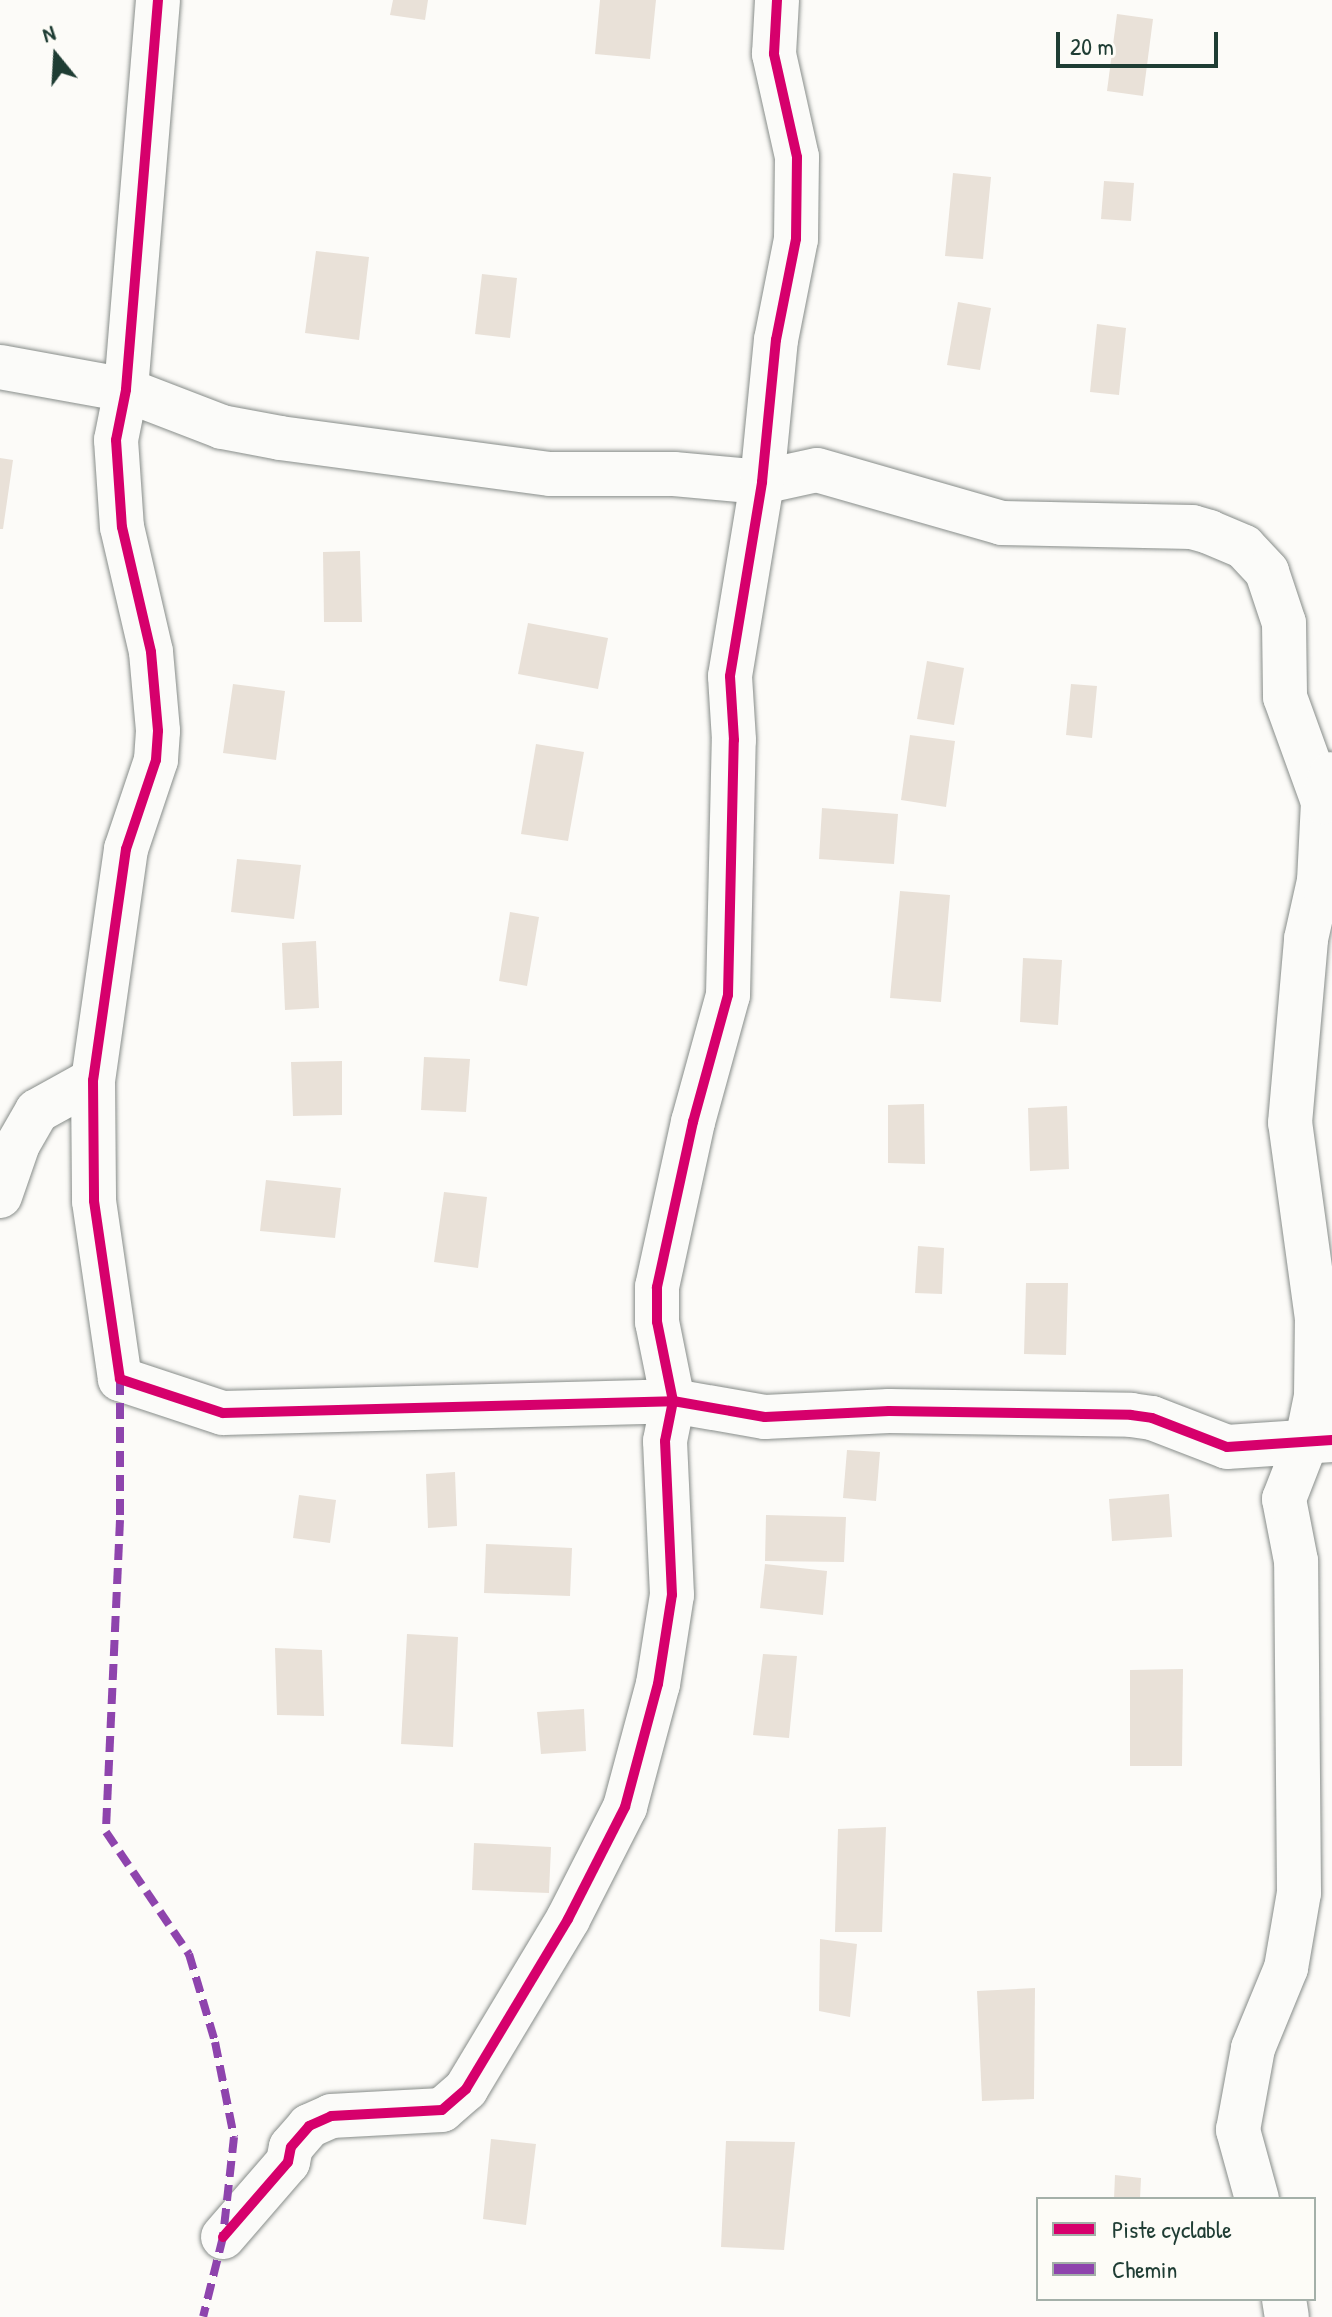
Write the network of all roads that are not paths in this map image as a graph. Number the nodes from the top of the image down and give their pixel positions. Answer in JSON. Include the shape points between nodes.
{"nodes":[{"id":1,"x":158,"y":0,"type":"edge"},
{"id":2,"x":777,"y":0,"type":"edge"},
{"id":3,"x":0,"y":367,"type":"edge"},
{"id":4,"x":126,"y":390,"type":"junction"},
{"id":5,"x":762,"y":482,"type":"junction"},
{"id":6,"x":1327,"y":786,"type":"edge"},
{"id":7,"x":1326,"y":887,"type":"edge"},
{"id":8,"x":93,"y":1080,"type":"junction"},
{"id":9,"x":0,"y":1196,"type":"edge"},
{"id":10,"x":673,"y":1401,"type":"junction"},
{"id":11,"x":1320,"y":1440,"type":"edge"},
{"id":12,"x":1256,"y":2197,"type":"edge"},
{"id":13,"x":223,"y":2237,"type":"dead end"}],
"edges":[{"from":1,"to":4,"type":"street"},
{"from":2,"to":5,"type":"street","via":[[774,54],[797,157],[796,239],[776,340]]},
{"from":3,"to":4,"type":"street"},
{"from":4,"to":5,"type":"street","via":[[222,427],[280,438],[550,474],[674,474]]},
{"from":4,"to":8,"type":"street","via":[[116,440],[122,527],[151,652],[158,731],[156,760],[126,849]]},
{"from":5,"to":6,"type":"street","via":[[817,470],[1002,523],[1192,527],[1244,547],[1267,572],[1284,623],[1285,697]]},
{"from":5,"to":10,"type":"street","via":[[730,676],[734,740],[728,995],[693,1122],[657,1287],[657,1322]]},
{"from":6,"to":7,"type":"street"},
{"from":7,"to":11,"type":"street","via":[[1306,939],[1290,1123],[1317,1319]]},
{"from":8,"to":9,"type":"street","via":[[37,1111],[18,1144]]},
{"from":8,"to":10,"type":"street","via":[[94,1201],[120,1379],[223,1413]]},
{"from":10,"to":11,"type":"street","via":[[765,1417],[889,1411],[1131,1415],[1227,1447]]},
{"from":10,"to":13,"type":"street","via":[[665,1441],[672,1595],[658,1684],[625,1807],[568,1919],[453,2103],[442,2110],[331,2116],[309,2126],[291,2147],[288,2162]]},
{"from":11,"to":12,"type":"street","via":[[1284,1499],[1296,1561],[1299,1893],[1286,1968],[1253,2048],[1238,2130]]}]}
